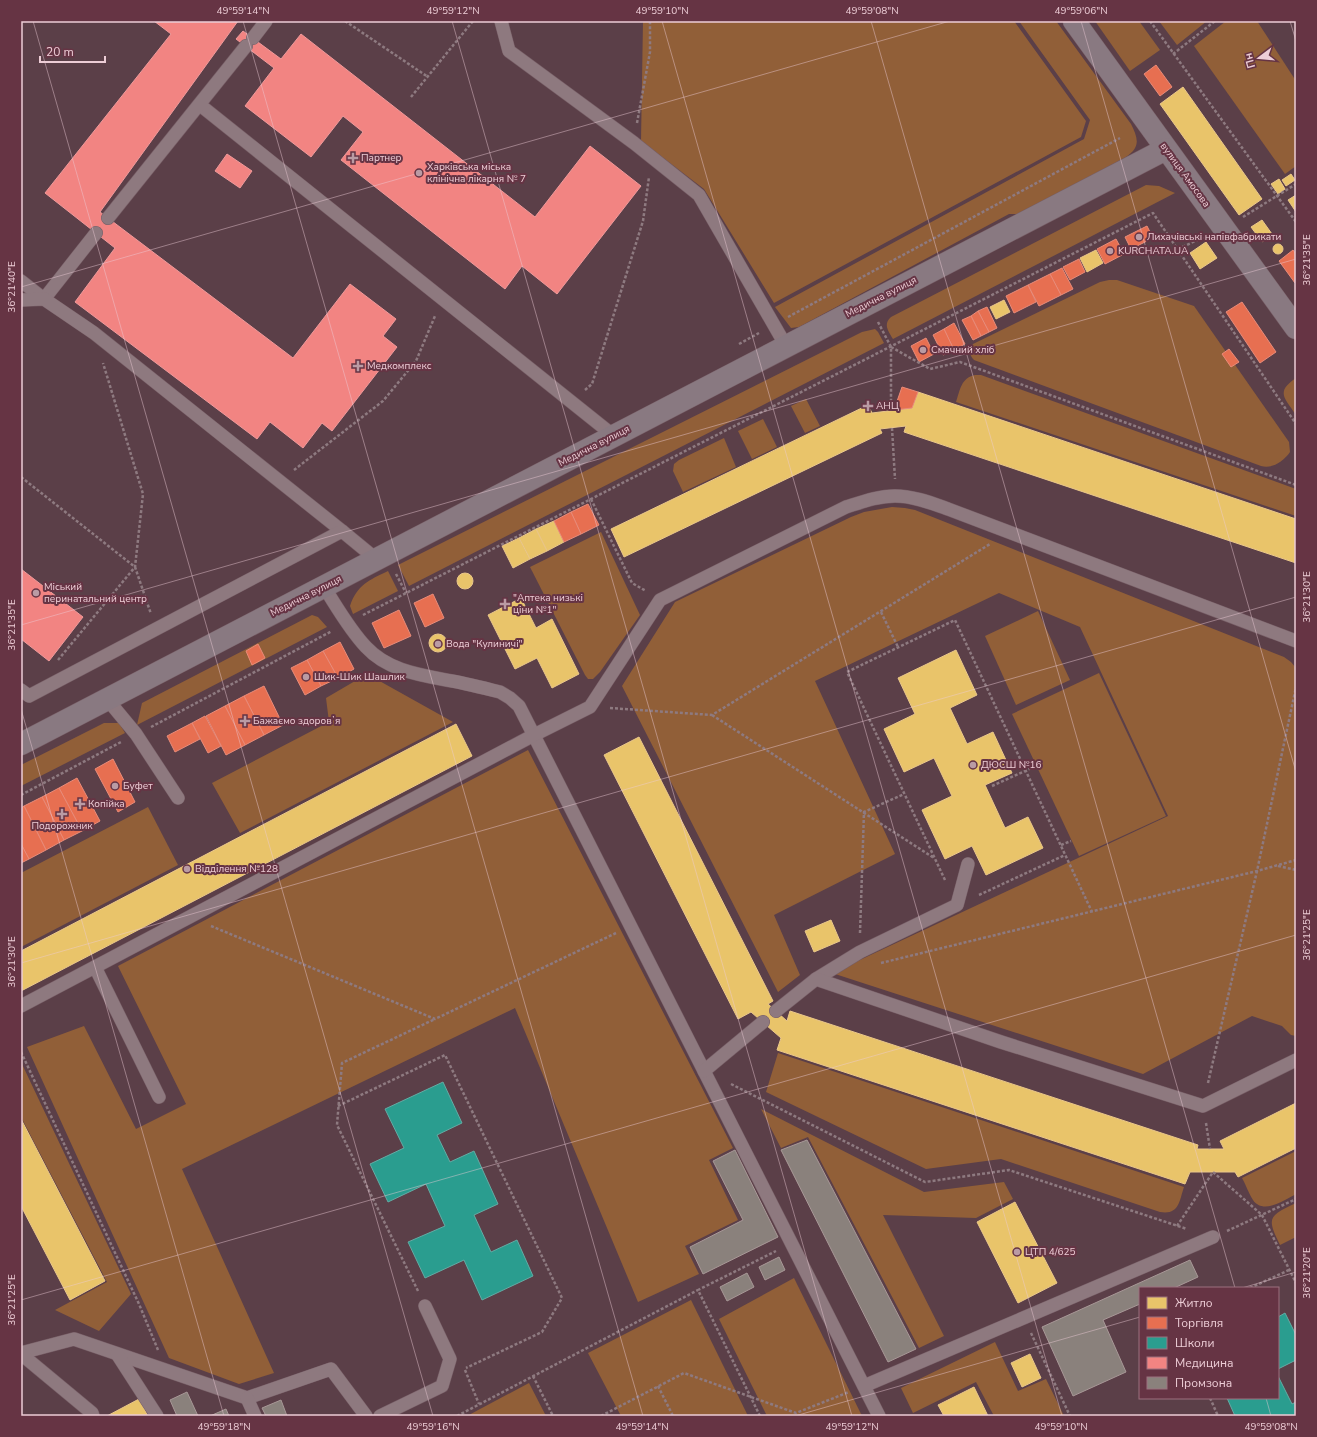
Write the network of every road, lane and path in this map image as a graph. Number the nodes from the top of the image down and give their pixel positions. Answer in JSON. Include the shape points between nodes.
{"nodes":[{"id":1,"x":266,"y":21,"type":"edge"},
{"id":2,"x":345,"y":21,"type":"edge"},
{"id":3,"x":473,"y":21,"type":"edge"},
{"id":4,"x":501,"y":21,"type":"edge"},
{"id":5,"x":650,"y":21,"type":"edge"},
{"id":6,"x":1074,"y":21,"type":"edge"},
{"id":7,"x":1150,"y":21,"type":"edge"},
{"id":8,"x":1215,"y":21,"type":"edge"},
{"id":9,"x":1173,"y":54,"type":"junction"},
{"id":10,"x":428,"y":77,"type":"junction"},
{"id":11,"x":411,"y":97,"type":"dead end"},
{"id":12,"x":200,"y":105,"type":"junction"},
{"id":13,"x":634,"y":143,"type":"junction"},
{"id":14,"x":1166,"y":149,"type":"junction"},
{"id":15,"x":649,"y":175,"type":"dead end"},
{"id":16,"x":1296,"y":184,"type":"edge"},
{"id":17,"x":1278,"y":196,"type":"junction"},
{"id":18,"x":108,"y":218,"type":"dead end"},
{"id":19,"x":1239,"y":219,"type":"dead end"},
{"id":20,"x":1296,"y":222,"type":"edge"},
{"id":21,"x":96,"y":233,"type":"dead end"},
{"id":22,"x":1210,"y":234,"type":"dead end"},
{"id":23,"x":1178,"y":250,"type":"junction"},
{"id":24,"x":21,"y":281,"type":"edge"},
{"id":25,"x":44,"y":299,"type":"junction"},
{"id":26,"x":442,"y":299,"type":"junction"},
{"id":27,"x":21,"y":300,"type":"edge"},
{"id":28,"x":876,"y":317,"type":"dead end"},
{"id":29,"x":1296,"y":328,"type":"edge"},
{"id":30,"x":94,"y":333,"type":"junction"},
{"id":31,"x":786,"y":346,"type":"junction"},
{"id":32,"x":891,"y":347,"type":"junction"},
{"id":33,"x":572,"y":403,"type":"junction"},
{"id":34,"x":892,"y":410,"type":"dead end"},
{"id":35,"x":1296,"y":424,"type":"edge"},
{"id":36,"x":892,"y":428,"type":"dead end"},
{"id":37,"x":614,"y":436,"type":"junction"},
{"id":38,"x":21,"y":477,"type":"edge"},
{"id":39,"x":280,"y":481,"type":"junction"},
{"id":40,"x":1296,"y":485,"type":"edge"},
{"id":41,"x":896,"y":496,"type":"junction"},
{"id":42,"x":591,"y":499,"type":"junction"},
{"id":43,"x":342,"y":531,"type":"junction"},
{"id":44,"x":1010,"y":532,"type":"junction"},
{"id":45,"x":376,"y":559,"type":"junction"},
{"id":46,"x":135,"y":567,"type":"junction"},
{"id":47,"x":395,"y":572,"type":"dead end"},
{"id":48,"x":324,"y":587,"type":"junction"},
{"id":49,"x":406,"y":593,"type":"junction"},
{"id":50,"x":660,"y":600,"type":"junction"},
{"id":51,"x":881,"y":612,"type":"junction"},
{"id":52,"x":347,"y":623,"type":"junction"},
{"id":53,"x":156,"y":629,"type":"junction"},
{"id":54,"x":1296,"y":641,"type":"edge"},
{"id":55,"x":898,"y":647,"type":"junction"},
{"id":56,"x":54,"y":665,"type":"dead end"},
{"id":57,"x":1296,"y":687,"type":"edge"},
{"id":58,"x":21,"y":690,"type":"edge"},
{"id":59,"x":107,"y":700,"type":"junction"},
{"id":60,"x":590,"y":707,"type":"junction"},
{"id":61,"x":712,"y":716,"type":"junction"},
{"id":62,"x":136,"y":734,"type":"junction"},
{"id":63,"x":534,"y":735,"type":"junction"},
{"id":64,"x":21,"y":744,"type":"edge"},
{"id":65,"x":1036,"y":766,"type":"dead end"},
{"id":66,"x":1026,"y":771,"type":"junction"},
{"id":67,"x":992,"y":786,"type":"dead end"},
{"id":68,"x":21,"y":794,"type":"edge"},
{"id":69,"x":904,"y":794,"type":"junction"},
{"id":70,"x":178,"y":798,"type":"dead end"},
{"id":71,"x":864,"y":812,"type":"junction"},
{"id":72,"x":1071,"y":841,"type":"dead end"},
{"id":73,"x":1061,"y":846,"type":"junction"},
{"id":74,"x":1065,"y":855,"type":"junction"},
{"id":75,"x":935,"y":858,"type":"junction"},
{"id":76,"x":1296,"y":860,"type":"edge"},
{"id":77,"x":968,"y":864,"type":"dead end"},
{"id":78,"x":1278,"y":866,"type":"junction"},
{"id":79,"x":1296,"y":870,"type":"edge"},
{"id":80,"x":1257,"y":871,"type":"junction"},
{"id":81,"x":957,"y":905,"type":"junction"},
{"id":82,"x":1092,"y":912,"type":"junction"},
{"id":83,"x":190,"y":917,"type":"junction"},
{"id":84,"x":630,"y":926,"type":"junction"},
{"id":85,"x":860,"y":952,"type":"junction"},
{"id":86,"x":877,"y":964,"type":"dead end"},
{"id":87,"x":95,"y":966,"type":"junction"},
{"id":88,"x":816,"y":979,"type":"junction"},
{"id":89,"x":21,"y":1006,"type":"edge"},
{"id":90,"x":776,"y":1011,"type":"dead end"},
{"id":91,"x":435,"y":1019,"type":"junction"},
{"id":92,"x":763,"y":1022,"type":"dead end"},
{"id":93,"x":21,"y":1052,"type":"edge"},
{"id":94,"x":1296,"y":1060,"type":"edge"},
{"id":95,"x":704,"y":1071,"type":"junction"},
{"id":96,"x":159,"y":1097,"type":"dead end"},
{"id":97,"x":338,"y":1106,"type":"junction"},
{"id":98,"x":1203,"y":1106,"type":"junction"},
{"id":99,"x":1210,"y":1149,"type":"dead end"},
{"id":100,"x":1296,"y":1199,"type":"edge"},
{"id":101,"x":1262,"y":1215,"type":"junction"},
{"id":102,"x":1177,"y":1226,"type":"junction"},
{"id":103,"x":1213,"y":1237,"type":"junction"},
{"id":104,"x":792,"y":1243,"type":"junction"},
{"id":105,"x":1289,"y":1270,"type":"junction"},
{"id":106,"x":1296,"y":1284,"type":"edge"},
{"id":107,"x":1252,"y":1287,"type":"edge"},
{"id":108,"x":698,"y":1290,"type":"junction"},
{"id":109,"x":425,"y":1306,"type":"joint"},
{"id":110,"x":1024,"y":1318,"type":"junction"},
{"id":111,"x":21,"y":1353,"type":"edge"},
{"id":112,"x":118,"y":1354,"type":"junction"},
{"id":113,"x":168,"y":1370,"type":"junction"},
{"id":114,"x":533,"y":1376,"type":"junction"},
{"id":115,"x":658,"y":1386,"type":"junction"},
{"id":116,"x":864,"y":1386,"type":"junction"},
{"id":117,"x":750,"y":1397,"type":"junction"},
{"id":118,"x":247,"y":1398,"type":"junction"},
{"id":119,"x":1210,"y":1399,"type":"edge"},
{"id":120,"x":479,"y":1404,"type":"junction"},
{"id":121,"x":93,"y":1416,"type":"edge"},
{"id":122,"x":157,"y":1416,"type":"edge"},
{"id":123,"x":255,"y":1416,"type":"edge"},
{"id":124,"x":366,"y":1416,"type":"edge"},
{"id":125,"x":380,"y":1416,"type":"edge"},
{"id":126,"x":457,"y":1416,"type":"edge"},
{"id":127,"x":553,"y":1416,"type":"edge"},
{"id":128,"x":601,"y":1416,"type":"edge"},
{"id":129,"x":673,"y":1416,"type":"edge"},
{"id":130,"x":760,"y":1416,"type":"edge"},
{"id":131,"x":879,"y":1416,"type":"edge"},
{"id":132,"x":1070,"y":1416,"type":"edge"},
{"id":133,"x":1218,"y":1416,"type":"edge"}],
"edges":[{"from":1,"to":12,"type":"lane"},
{"from":2,"to":10,"type":"path"},
{"from":3,"to":10,"type":"path"},
{"from":4,"to":13,"type":"lane","via":[[509,51]]},
{"from":5,"to":13,"type":"path","via":[[650,52]]},
{"from":6,"to":14,"type":"street","name":"вулиця Амосова"},
{"from":7,"to":9,"type":"path"},
{"from":8,"to":9,"type":"path"},
{"from":9,"to":17,"type":"path"},
{"from":10,"to":11,"type":"path"},
{"from":12,"to":18,"type":"lane"},
{"from":12,"to":26,"type":"lane"},
{"from":13,"to":31,"type":"lane","via":[[699,195]]},
{"from":14,"to":29,"type":"street","name":"вулиця Амосова"},
{"from":14,"to":31,"type":"street","name":"Медична вулиця"},
{"from":15,"to":33,"type":"path","via":[[643,221],[592,384]]},
{"from":16,"to":17,"type":"path"},
{"from":17,"to":19,"type":"path"},
{"from":17,"to":20,"type":"path"},
{"from":21,"to":25,"type":"lane"},
{"from":22,"to":23,"type":"path"},
{"from":23,"to":32,"type":"path","via":[[1153,213]]},
{"from":23,"to":35,"type":"path"},
{"from":24,"to":25,"type":"lane"},
{"from":25,"to":27,"type":"lane"},
{"from":25,"to":30,"type":"lane"},
{"from":26,"to":33,"type":"lane"},
{"from":26,"to":39,"type":"path","via":[[416,361],[383,401]]},
{"from":28,"to":32,"type":"path"},
{"from":30,"to":39,"type":"lane"},
{"from":30,"to":46,"type":"path","via":[[143,494]]},
{"from":31,"to":37,"type":"street","name":"Медична вулиця"},
{"from":32,"to":34,"type":"path"},
{"from":32,"to":40,"type":"path","via":[[930,369],[960,362]]},
{"from":32,"to":42,"type":"path"},
{"from":33,"to":37,"type":"lane"},
{"from":36,"to":41,"type":"path"},
{"from":37,"to":45,"type":"street","name":"Медична вулиця"},
{"from":38,"to":46,"type":"path"},
{"from":39,"to":43,"type":"lane"},
{"from":41,"to":44,"type":"lane","via":[[928,502]]},
{"from":41,"to":50,"type":"lane","via":[[875,498],[846,507]]},
{"from":42,"to":49,"type":"path"},
{"from":42,"to":50,"type":"path","via":[[632,583]]},
{"from":43,"to":45,"type":"lane"},
{"from":43,"to":53,"type":"lane"},
{"from":44,"to":51,"type":"path"},
{"from":44,"to":54,"type":"lane"},
{"from":45,"to":48,"type":"street","name":"Медична вулиця"},
{"from":46,"to":53,"type":"path"},
{"from":46,"to":56,"type":"path"},
{"from":47,"to":49,"type":"path"},
{"from":48,"to":52,"type":"lane"},
{"from":48,"to":59,"type":"street","name":"Медична вулиця"},
{"from":49,"to":52,"type":"path"},
{"from":50,"to":60,"type":"lane"},
{"from":51,"to":55,"type":"path"},
{"from":51,"to":61,"type":"path"},
{"from":52,"to":62,"type":"path"},
{"from":52,"to":63,"type":"lane","via":[[365,647],[396,668],[500,692],[519,706]]},
{"from":53,"to":58,"type":"lane","via":[[29,696]]},
{"from":55,"to":66,"type":"path","via":[[955,620]]},
{"from":55,"to":69,"type":"path","via":[[847,672]]},
{"from":57,"to":80,"type":"path"},
{"from":59,"to":62,"type":"lane"},
{"from":59,"to":64,"type":"street","name":"Медична вулиця"},
{"from":60,"to":61,"type":"path"},
{"from":60,"to":63,"type":"lane"},
{"from":61,"to":71,"type":"path"},
{"from":62,"to":68,"type":"path"},
{"from":62,"to":70,"type":"lane"},
{"from":63,"to":83,"type":"lane"},
{"from":63,"to":84,"type":"lane"},
{"from":65,"to":66,"type":"path"},
{"from":66,"to":67,"type":"path"},
{"from":66,"to":73,"type":"path"},
{"from":69,"to":71,"type":"path"},
{"from":69,"to":75,"type":"path"},
{"from":71,"to":75,"type":"path"},
{"from":71,"to":85,"type":"path"},
{"from":72,"to":73,"type":"path"},
{"from":73,"to":74,"type":"path"},
{"from":74,"to":81,"type":"path"},
{"from":74,"to":82,"type":"path"},
{"from":75,"to":81,"type":"path"},
{"from":76,"to":78,"type":"path"},
{"from":77,"to":81,"type":"lane"},
{"from":78,"to":79,"type":"path"},
{"from":78,"to":80,"type":"path"},
{"from":80,"to":82,"type":"path"},
{"from":80,"to":98,"type":"path"},
{"from":81,"to":85,"type":"lane"},
{"from":82,"to":86,"type":"path"},
{"from":83,"to":87,"type":"lane"},
{"from":83,"to":91,"type":"path"},
{"from":84,"to":91,"type":"path"},
{"from":84,"to":95,"type":"lane"},
{"from":85,"to":88,"type":"lane"},
{"from":87,"to":89,"type":"lane"},
{"from":87,"to":96,"type":"lane"},
{"from":88,"to":90,"type":"lane"},
{"from":88,"to":98,"type":"lane","via":[[1001,1042]]},
{"from":91,"to":97,"type":"path","via":[[342,1064]]},
{"from":92,"to":95,"type":"lane"},
{"from":93,"to":113,"type":"path"},
{"from":94,"to":98,"type":"lane"},
{"from":95,"to":102,"type":"path","via":[[925,1182],[1009,1170]]},
{"from":95,"to":104,"type":"lane"},
{"from":97,"to":109,"type":"path","via":[[337,1125]]},
{"from":97,"to":120,"type":"path","via":[[445,1055],[559,1291],[562,1298],[542,1332],[464,1368]]},
{"from":98,"to":99,"type":"path"},
{"from":100,"to":101,"type":"path"},
{"from":101,"to":102,"type":"path","via":[[1213,1172]]},
{"from":101,"to":103,"type":"path"},
{"from":101,"to":105,"type":"path"},
{"from":102,"to":103,"type":"path"},
{"from":103,"to":110,"type":"lane"},
{"from":104,"to":108,"type":"path"},
{"from":104,"to":116,"type":"lane"},
{"from":105,"to":106,"type":"path"},
{"from":105,"to":107,"type":"path"},
{"from":108,"to":114,"type":"path"},
{"from":108,"to":117,"type":"path"},
{"from":109,"to":125,"type":"lane","via":[[450,1359],[442,1386]]},
{"from":110,"to":116,"type":"lane"},
{"from":110,"to":132,"type":"path"},
{"from":111,"to":112,"type":"lane","via":[[74,1339]]},
{"from":111,"to":121,"type":"lane"},
{"from":112,"to":113,"type":"lane"},
{"from":112,"to":122,"type":"lane"},
{"from":113,"to":118,"type":"lane"},
{"from":114,"to":120,"type":"path"},
{"from":114,"to":127,"type":"path"},
{"from":115,"to":117,"type":"path","via":[[684,1373]]},
{"from":115,"to":128,"type":"path"},
{"from":115,"to":129,"type":"path"},
{"from":116,"to":117,"type":"path","via":[[796,1413]]},
{"from":116,"to":131,"type":"lane"},
{"from":117,"to":130,"type":"path"},
{"from":118,"to":123,"type":"lane"},
{"from":118,"to":124,"type":"lane","via":[[331,1369]]},
{"from":119,"to":133,"type":"path"},
{"from":120,"to":126,"type":"path"}]}
